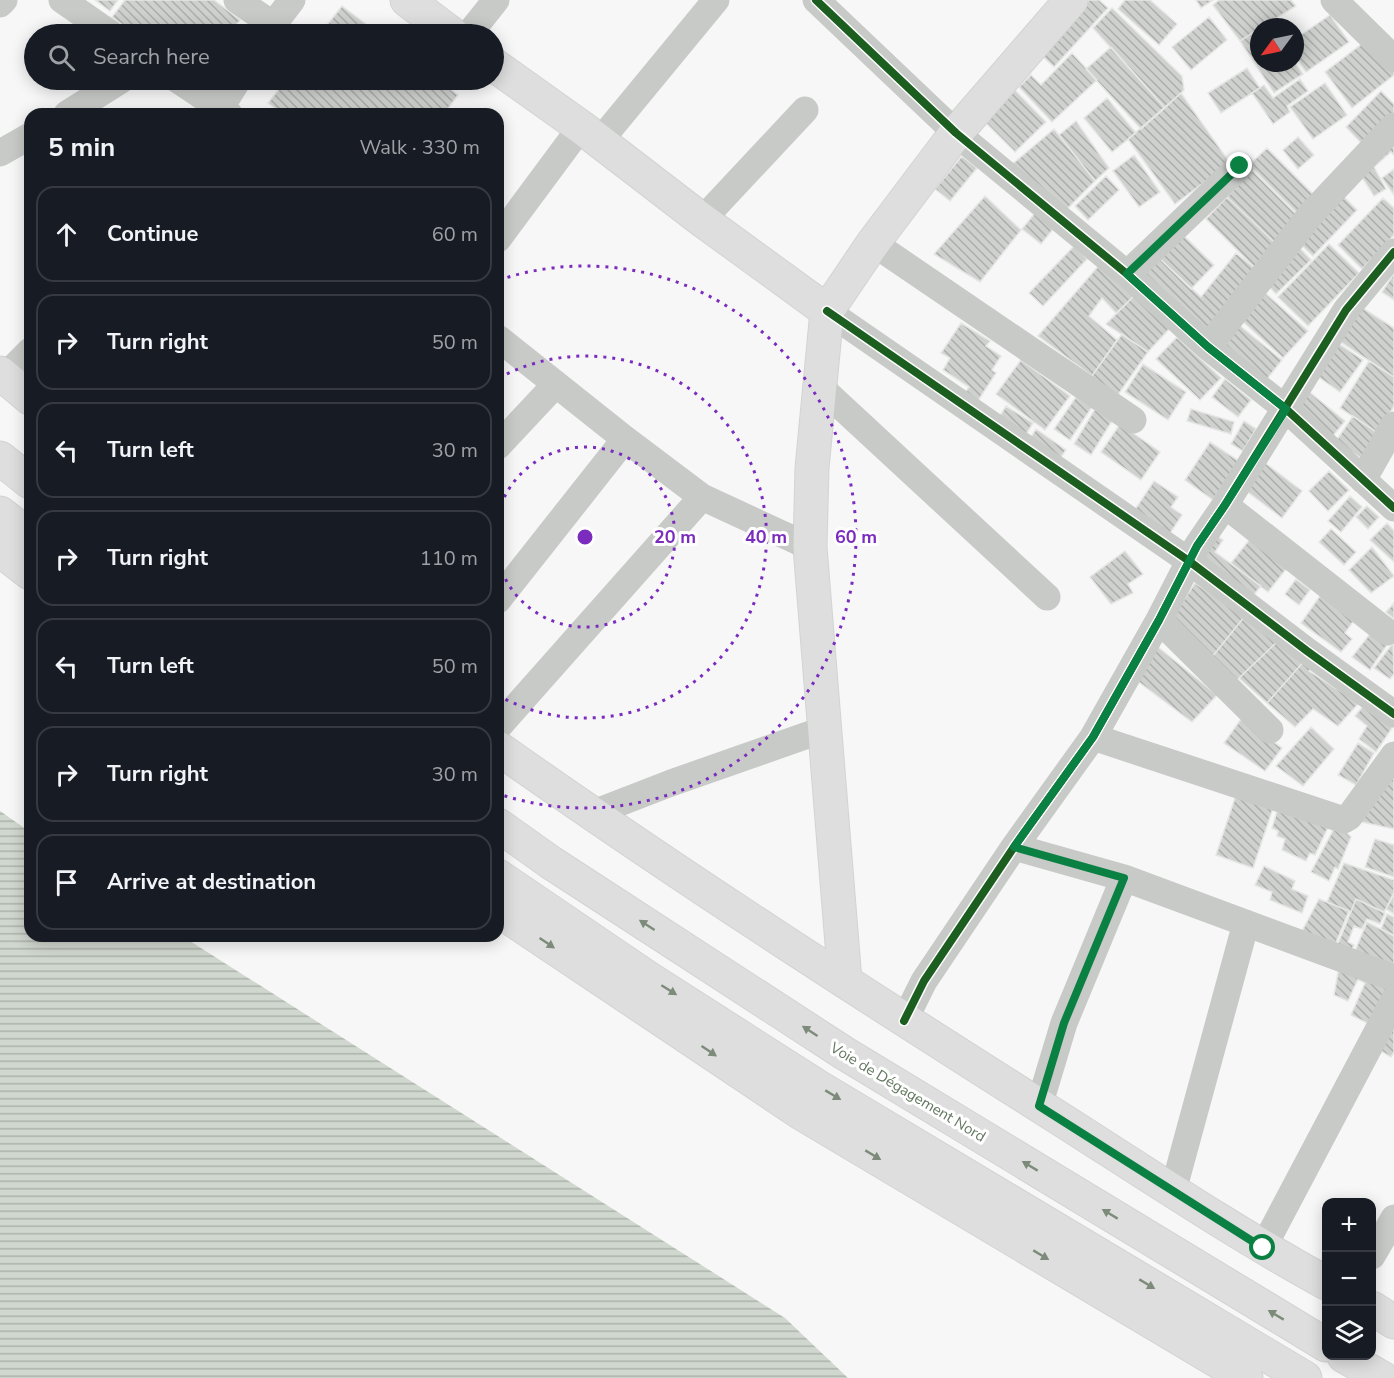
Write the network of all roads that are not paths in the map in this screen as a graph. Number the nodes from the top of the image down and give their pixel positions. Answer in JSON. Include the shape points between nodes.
{"nodes":[{"id":1,"x":4,"y":0,"type":"edge"},
{"id":2,"x":62,"y":0,"type":"edge"},
{"id":3,"x":237,"y":0,"type":"edge"},
{"id":4,"x":292,"y":0,"type":"edge"},
{"id":5,"x":407,"y":0,"type":"edge"},
{"id":6,"x":496,"y":0,"type":"edge"},
{"id":7,"x":716,"y":0,"type":"edge"},
{"id":8,"x":816,"y":0,"type":"edge"},
{"id":9,"x":1071,"y":0,"type":"edge"},
{"id":10,"x":1334,"y":0,"type":"edge"},
{"id":11,"x":0,"y":4,"type":"edge"},
{"id":12,"x":97,"y":24,"type":"edge"},
{"id":13,"x":263,"y":24,"type":"edge"},
{"id":14,"x":273,"y":24,"type":"edge"},
{"id":15,"x":439,"y":24,"type":"edge"},
{"id":16,"x":477,"y":24,"type":"edge"},
{"id":17,"x":1394,"y":59,"type":"edge"},
{"id":18,"x":504,"y":72,"type":"edge"},
{"id":19,"x":105,"y":90,"type":"edge"},
{"id":20,"x":193,"y":90,"type":"edge"},
{"id":21,"x":234,"y":90,"type":"edge"},
{"id":22,"x":77,"y":108,"type":"edge"},
{"id":23,"x":220,"y":108,"type":"edge"},
{"id":24,"x":226,"y":108,"type":"edge"},
{"id":25,"x":805,"y":110,"type":"dead end"},
{"id":26,"x":1394,"y":126,"type":"edge"},
{"id":27,"x":956,"y":133,"type":"junction"},
{"id":28,"x":590,"y":134,"type":"junction"},
{"id":29,"x":24,"y":139,"type":"edge"},
{"id":30,"x":0,"y":153,"type":"edge"},
{"id":31,"x":1240,"y":166,"type":"dead end"},
{"id":32,"x":702,"y":220,"type":"junction"},
{"id":33,"x":504,"y":232,"type":"edge"},
{"id":34,"x":873,"y":243,"type":"junction"},
{"id":35,"x":1394,"y":252,"type":"edge"},
{"id":36,"x":1127,"y":274,"type":"junction"},
{"id":37,"x":826,"y":311,"type":"junction"},
{"id":38,"x":504,"y":343,"type":"edge"},
{"id":39,"x":1208,"y":347,"type":"junction"},
{"id":40,"x":24,"y":356,"type":"edge"},
{"id":41,"x":2,"y":375,"type":"edge"},
{"id":42,"x":556,"y":384,"type":"junction"},
{"id":43,"x":819,"y":386,"type":"junction"},
{"id":44,"x":24,"y":393,"type":"edge"},
{"id":45,"x":1286,"y":409,"type":"junction"},
{"id":46,"x":1133,"y":420,"type":"dead end"},
{"id":47,"x":1394,"y":425,"type":"edge"},
{"id":48,"x":625,"y":439,"type":"junction"},
{"id":49,"x":504,"y":440,"type":"edge"},
{"id":50,"x":0,"y":458,"type":"edge"},
{"id":51,"x":24,"y":477,"type":"edge"},
{"id":52,"x":1363,"y":480,"type":"junction"},
{"id":53,"x":702,"y":497,"type":"junction"},
{"id":54,"x":1391,"y":499,"type":"edge"},
{"id":55,"x":1225,"y":505,"type":"junction"},
{"id":56,"x":0,"y":513,"type":"edge"},
{"id":57,"x":24,"y":531,"type":"edge"},
{"id":58,"x":810,"y":547,"type":"junction"},
{"id":59,"x":0,"y":550,"type":"edge"},
{"id":60,"x":1189,"y":561,"type":"junction"},
{"id":61,"x":24,"y":568,"type":"edge"},
{"id":62,"x":504,"y":592,"type":"edge"},
{"id":63,"x":1047,"y":597,"type":"dead end"},
{"id":64,"x":1159,"y":620,"type":"junction"},
{"id":65,"x":1387,"y":632,"type":"dead end"},
{"id":66,"x":1394,"y":714,"type":"edge"},
{"id":67,"x":504,"y":720,"type":"edge"},
{"id":68,"x":825,"y":729,"type":"junction"},
{"id":69,"x":1270,"y":730,"type":"dead end"},
{"id":70,"x":1093,"y":737,"type":"junction"},
{"id":71,"x":504,"y":752,"type":"edge"},
{"id":72,"x":1394,"y":755,"type":"edge"},
{"id":73,"x":591,"y":814,"type":"junction"},
{"id":74,"x":504,"y":829,"type":"edge"},
{"id":75,"x":1014,"y":847,"type":"junction"},
{"id":76,"x":1124,"y":878,"type":"junction"},
{"id":77,"x":504,"y":880,"type":"edge"},
{"id":78,"x":504,"y":914,"type":"edge"},
{"id":79,"x":1246,"y":923,"type":"junction"},
{"id":80,"x":1394,"y":978,"type":"edge"},
{"id":81,"x":845,"y":981,"type":"junction"},
{"id":82,"x":1394,"y":1000,"type":"edge"},
{"id":83,"x":904,"y":1021,"type":"junction"},
{"id":84,"x":1039,"y":1106,"type":"junction"},
{"id":85,"x":1173,"y":1191,"type":"junction"},
{"id":86,"x":1391,"y":1229,"type":"edge"},
{"id":87,"x":1263,"y":1248,"type":"junction"},
{"id":88,"x":1374,"y":1252,"type":"edge"},
{"id":89,"x":1322,"y":1281,"type":"edge"},
{"id":90,"x":1376,"y":1311,"type":"edge"},
{"id":91,"x":1394,"y":1322,"type":"edge"},
{"id":92,"x":1322,"y":1343,"type":"edge"},
{"id":93,"x":1351,"y":1360,"type":"edge"},
{"id":94,"x":1246,"y":1378,"type":"edge"},
{"id":95,"x":1305,"y":1378,"type":"edge"},
{"id":96,"x":1383,"y":1378,"type":"edge"}],
"edges":[{"from":1,"to":11,"type":"street"},
{"from":2,"to":12,"type":"street"},
{"from":3,"to":13,"type":"street"},
{"from":4,"to":14,"type":"street"},
{"from":5,"to":15,"type":"main road"},
{"from":6,"to":16,"type":"street"},
{"from":7,"to":28,"type":"street"},
{"from":8,"to":27,"type":"street"},
{"from":9,"to":27,"type":"main road"},
{"from":10,"to":17,"type":"street"},
{"from":18,"to":28,"type":"main road"},
{"from":19,"to":22,"type":"street"},
{"from":20,"to":23,"type":"street"},
{"from":21,"to":24,"type":"street"},
{"from":25,"to":32,"type":"street"},
{"from":26,"to":39,"type":"street","via":[[1311,214]]},
{"from":27,"to":34,"type":"main road"},
{"from":27,"to":36,"type":"street"},
{"from":28,"to":32,"type":"main road"},
{"from":28,"to":33,"type":"street"},
{"from":29,"to":30,"type":"street"},
{"from":31,"to":36,"type":"street"},
{"from":32,"to":37,"type":"main road"},
{"from":34,"to":37,"type":"main road"},
{"from":34,"to":46,"type":"street"},
{"from":35,"to":45,"type":"street","via":[[1346,310]]},
{"from":36,"to":39,"type":"street"},
{"from":37,"to":43,"type":"main road"},
{"from":37,"to":60,"type":"street"},
{"from":38,"to":42,"type":"street"},
{"from":39,"to":45,"type":"street"},
{"from":40,"to":41,"type":"street"},
{"from":41,"to":44,"type":"main road"},
{"from":42,"to":48,"type":"street"},
{"from":42,"to":49,"type":"street"},
{"from":43,"to":58,"type":"main road"},
{"from":43,"to":63,"type":"street"},
{"from":45,"to":52,"type":"street"},
{"from":45,"to":55,"type":"street"},
{"from":47,"to":52,"type":"street"},
{"from":48,"to":53,"type":"street"},
{"from":48,"to":62,"type":"street"},
{"from":50,"to":51,"type":"main road"},
{"from":52,"to":54,"type":"street"},
{"from":53,"to":58,"type":"street"},
{"from":53,"to":67,"type":"street"},
{"from":55,"to":60,"type":"street"},
{"from":55,"to":65,"type":"street"},
{"from":56,"to":57,"type":"main road"},
{"from":58,"to":68,"type":"main road"},
{"from":59,"to":61,"type":"main road"},
{"from":60,"to":64,"type":"street"},
{"from":60,"to":66,"type":"street"},
{"from":64,"to":69,"type":"street"},
{"from":64,"to":70,"type":"street"},
{"from":68,"to":73,"type":"street"},
{"from":68,"to":81,"type":"main road"},
{"from":70,"to":72,"type":"street","via":[[1344,820]]},
{"from":70,"to":75,"type":"street"},
{"from":71,"to":73,"type":"main road"},
{"from":73,"to":81,"type":"main road"},
{"from":92,"to":74,"type":"main road","name":"Voie de Dégagement Nord","one_way":true,"via":[[844,1053]]},
{"from":75,"to":76,"type":"street"},
{"from":75,"to":83,"type":"street","via":[[924,981]]},
{"from":76,"to":79,"type":"street"},
{"from":76,"to":84,"type":"street","via":[[1064,1023]]},
{"from":77,"to":95,"type":"main road","one_way":true,"via":[[820,1088]]},
{"from":78,"to":94,"type":"main road","one_way":true,"via":[[801,1113]]},
{"from":79,"to":80,"type":"street"},
{"from":79,"to":85,"type":"street"},
{"from":81,"to":83,"type":"main road"},
{"from":82,"to":87,"type":"street"},
{"from":83,"to":84,"type":"main road"},
{"from":84,"to":85,"type":"main road"},
{"from":85,"to":87,"type":"main road"},
{"from":86,"to":88,"type":"street"},
{"from":87,"to":89,"type":"main road"},
{"from":90,"to":91,"type":"main road"},
{"from":93,"to":96,"type":"main road"}]}
